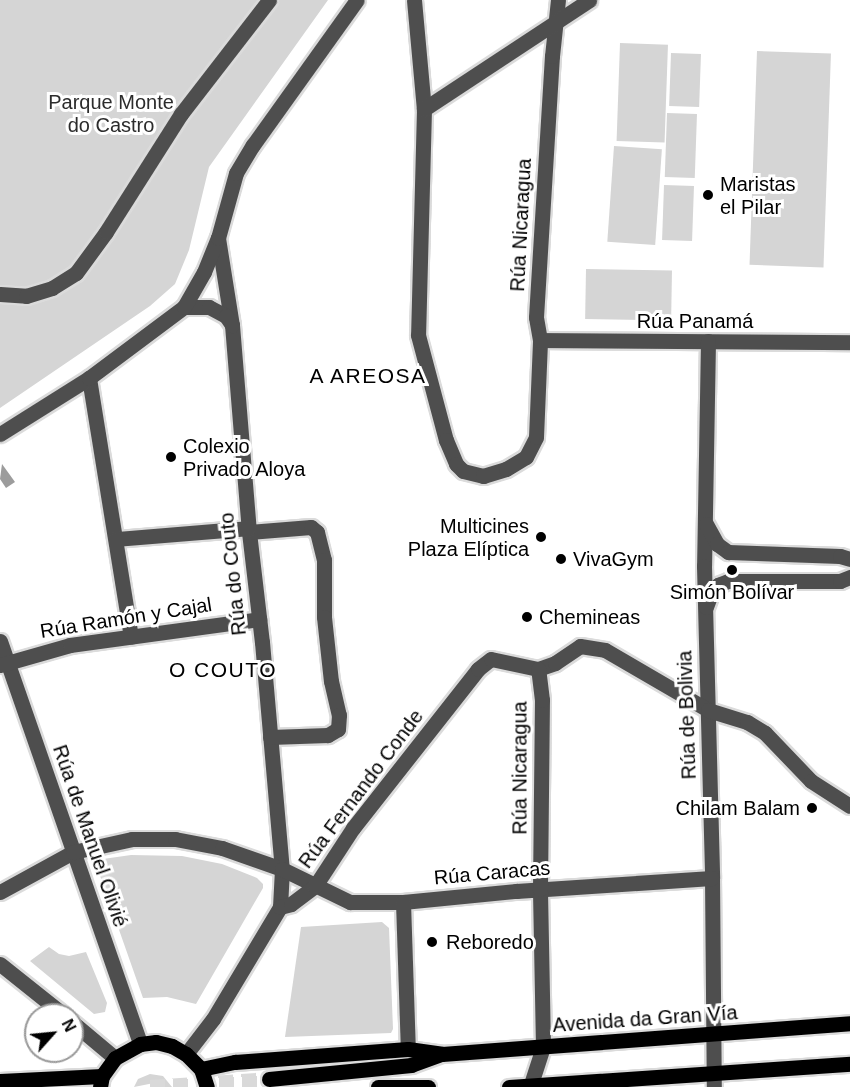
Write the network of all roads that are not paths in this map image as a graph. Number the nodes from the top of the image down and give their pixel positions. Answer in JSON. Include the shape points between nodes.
{"nodes":[{"id":1,"x":269,"y":0,"type":"edge"},
{"id":2,"x":357,"y":0,"type":"edge"},
{"id":3,"x":414,"y":0,"type":"edge"},
{"id":4,"x":558,"y":0,"type":"edge"},
{"id":5,"x":589,"y":0,"type":"edge"},
{"id":6,"x":556,"y":22,"type":"junction"},
{"id":7,"x":424,"y":109,"type":"junction"},
{"id":8,"x":218,"y":237,"type":"junction"},
{"id":9,"x":0,"y":294,"type":"edge"},
{"id":10,"x":184,"y":307,"type":"junction"},
{"id":11,"x":232,"y":325,"type":"junction"},
{"id":12,"x":540,"y":340,"type":"junction"},
{"id":13,"x":708,"y":341,"type":"junction"},
{"id":14,"x":850,"y":342,"type":"edge"},
{"id":15,"x":89,"y":378,"type":"junction"},
{"id":16,"x":0,"y":434,"type":"edge"},
{"id":17,"x":704,"y":521,"type":"junction"},
{"id":18,"x":249,"y":530,"type":"junction"},
{"id":19,"x":116,"y":540,"type":"junction"},
{"id":20,"x":850,"y":559,"type":"edge"},
{"id":21,"x":850,"y":577,"type":"edge"},
{"id":22,"x":704,"y":612,"type":"junction"},
{"id":23,"x":259,"y":619,"type":"junction"},
{"id":24,"x":131,"y":637,"type":"junction"},
{"id":25,"x":0,"y":641,"type":"edge"},
{"id":26,"x":4,"y":664,"type":"edge"},
{"id":27,"x":538,"y":669,"type":"junction"},
{"id":28,"x":708,"y":710,"type":"junction"},
{"id":29,"x":270,"y":737,"type":"junction"},
{"id":30,"x":850,"y":806,"type":"edge"},
{"id":31,"x":73,"y":852,"type":"junction"},
{"id":32,"x":282,"y":869,"type":"junction"},
{"id":33,"x":712,"y":878,"type":"junction"},
{"id":34,"x":315,"y":886,"type":"junction"},
{"id":35,"x":540,"y":889,"type":"junction"},
{"id":36,"x":0,"y":892,"type":"edge"},
{"id":37,"x":403,"y":902,"type":"junction"},
{"id":38,"x":280,"y":907,"type":"junction"},
{"id":39,"x":0,"y":964,"type":"edge"},
{"id":40,"x":49,"y":1003,"type":"edge"},
{"id":41,"x":850,"y":1023,"type":"edge"},
{"id":42,"x":84,"y":1032,"type":"edge"},
{"id":43,"x":713,"y":1035,"type":"junction"},
{"id":44,"x":140,"y":1044,"type":"junction"},
{"id":45,"x":543,"y":1047,"type":"junction"},
{"id":46,"x":408,"y":1049,"type":"junction"},
{"id":47,"x":186,"y":1054,"type":"junction"},
{"id":48,"x":442,"y":1054,"type":"junction"},
{"id":49,"x":115,"y":1058,"type":"junction"},
{"id":50,"x":850,"y":1064,"type":"edge"},
{"id":51,"x":201,"y":1069,"type":"junction"},
{"id":52,"x":269,"y":1079,"type":"tunnel mouth"},
{"id":53,"x":0,"y":1081,"type":"edge"},
{"id":54,"x":714,"y":1081,"type":"edge"},
{"id":55,"x":101,"y":1082,"type":"edge"},
{"id":56,"x":207,"y":1087,"type":"edge"},
{"id":57,"x":378,"y":1087,"type":"edge"},
{"id":58,"x":428,"y":1087,"type":"edge"},
{"id":59,"x":509,"y":1087,"type":"edge"},
{"id":60,"x":530,"y":1087,"type":"edge"}],
"edges":[{"from":1,"to":9,"type":"street","via":[[181,114],[76,273],[52,288],[26,296]]},
{"from":2,"to":8,"type":"street","via":[[236,173]]},
{"from":3,"to":7,"type":"street"},
{"from":4,"to":6,"type":"street","name":"Rúa Nicaragua"},
{"from":5,"to":6,"type":"street"},
{"from":6,"to":7,"type":"street"},
{"from":6,"to":12,"type":"street","name":"Rúa Nicaragua","via":[[536,317]]},
{"from":7,"to":12,"type":"street","name":"Rúa Nicaragua","via":[[418,335],[446,440],[463,471],[483,476],[506,469],[531,452],[536,436]]},
{"from":8,"to":10,"type":"street"},
{"from":8,"to":11,"type":"street","name":"Rúa do Couto"},
{"from":10,"to":11,"type":"street","via":[[209,307],[226,316]]},
{"from":10,"to":15,"type":"street"},
{"from":11,"to":18,"type":"street","name":"Rúa do Couto"},
{"from":12,"to":13,"type":"street","name":"Rúa Panamá"},
{"from":13,"to":14,"type":"street","name":"Rúa Panamá"},
{"from":13,"to":17,"type":"street","name":"Rúa de Bolivia"},
{"from":15,"to":16,"type":"street"},
{"from":15,"to":19,"type":"street"},
{"from":17,"to":20,"type":"street","via":[[717,544],[728,552],[840,555]]},
{"from":17,"to":22,"type":"street","name":"Rúa de Bolivia"},
{"from":18,"to":19,"type":"street"},
{"from":18,"to":23,"type":"street","name":"Rúa do Couto"},
{"from":18,"to":29,"type":"street","via":[[311,527],[317,532],[324,560],[324,617],[338,729],[328,735]]},
{"from":19,"to":24,"type":"street"},
{"from":21,"to":22,"type":"street","via":[[840,581],[728,581],[711,594]]},
{"from":22,"to":28,"type":"street","name":"Rúa de Bolivia"},
{"from":23,"to":24,"type":"street","name":"Rúa Ramón y Cajal"},
{"from":23,"to":29,"type":"street","name":"Rúa do Couto"},
{"from":24,"to":26,"type":"street","name":"Rúa Ramón y Cajal","via":[[70,645]]},
{"from":25,"to":26,"type":"street","name":"Rúa de Manuel Olivié"},
{"from":26,"to":31,"type":"street","name":"Rúa de Manuel Olivié"},
{"from":27,"to":28,"type":"street","via":[[580,646],[605,650]]},
{"from":27,"to":34,"type":"street","name":"Rúa Fernando Conde","via":[[485,661],[353,828]]},
{"from":27,"to":35,"type":"street","name":"Rúa Nicaragua","via":[[542,700]]},
{"from":28,"to":30,"type":"street","via":[[765,733],[811,781]]},
{"from":28,"to":33,"type":"street","name":"Rúa de Bolivia"},
{"from":29,"to":32,"type":"street","name":"Rúa do Couto"},
{"from":31,"to":32,"type":"street","name":"Rúa Caracas","via":[[116,840],[175,839],[222,848]]},
{"from":31,"to":36,"type":"street","name":"Rúa Caracas"},
{"from":31,"to":44,"type":"street","name":"Rúa de Manuel Olivié"},
{"from":32,"to":34,"type":"street","name":"Rúa Caracas"},
{"from":32,"to":38,"type":"street","name":"Rúa do Couto"},
{"from":33,"to":35,"type":"street","name":"Rúa Caracas"},
{"from":33,"to":43,"type":"street","name":"Rúa de Bolivia"},
{"from":34,"to":37,"type":"street","name":"Rúa Caracas","via":[[350,902]]},
{"from":34,"to":38,"type":"street","name":"Rúa Fernando Conde","via":[[291,904]]},
{"from":35,"to":37,"type":"street","name":"Rúa Caracas"},
{"from":35,"to":45,"type":"street","name":"Rúa Nicaragua"},
{"from":37,"to":46,"type":"street"},
{"from":38,"to":47,"type":"street","via":[[213,1019]]},
{"from":39,"to":40,"type":"street"},
{"from":41,"to":43,"type":"main road","name":"Avenida da Gran Vía"},
{"from":42,"to":49,"type":"street"},
{"from":43,"to":45,"type":"main road","name":"Avenida da Gran Vía"},
{"from":43,"to":54,"type":"street","name":"Rúa de Bolivia"},
{"from":44,"to":47,"type":"main road","via":[[156,1042]]},
{"from":44,"to":49,"type":"main road"},
{"from":45,"to":48,"type":"main road","name":"Avenida da Gran Vía"},
{"from":45,"to":60,"type":"street","name":"Rúa Nicaragua"},
{"from":46,"to":48,"type":"main road","name":"Avenida da Gran Vía"},
{"from":46,"to":51,"type":"main road","name":"Avenida da Gran Vía","via":[[235,1062]]},
{"from":47,"to":51,"type":"main road"},
{"from":48,"to":52,"type":"main road","name":"Avenida da Gran Vía","via":[[411,1065]]},
{"from":49,"to":55,"type":"main road"},
{"from":50,"to":54,"type":"main road"},
{"from":51,"to":56,"type":"main road"},
{"from":53,"to":55,"type":"main road"},
{"from":54,"to":60,"type":"main road"},
{"from":57,"to":58,"type":"main road"},
{"from":59,"to":60,"type":"main road"}]}
